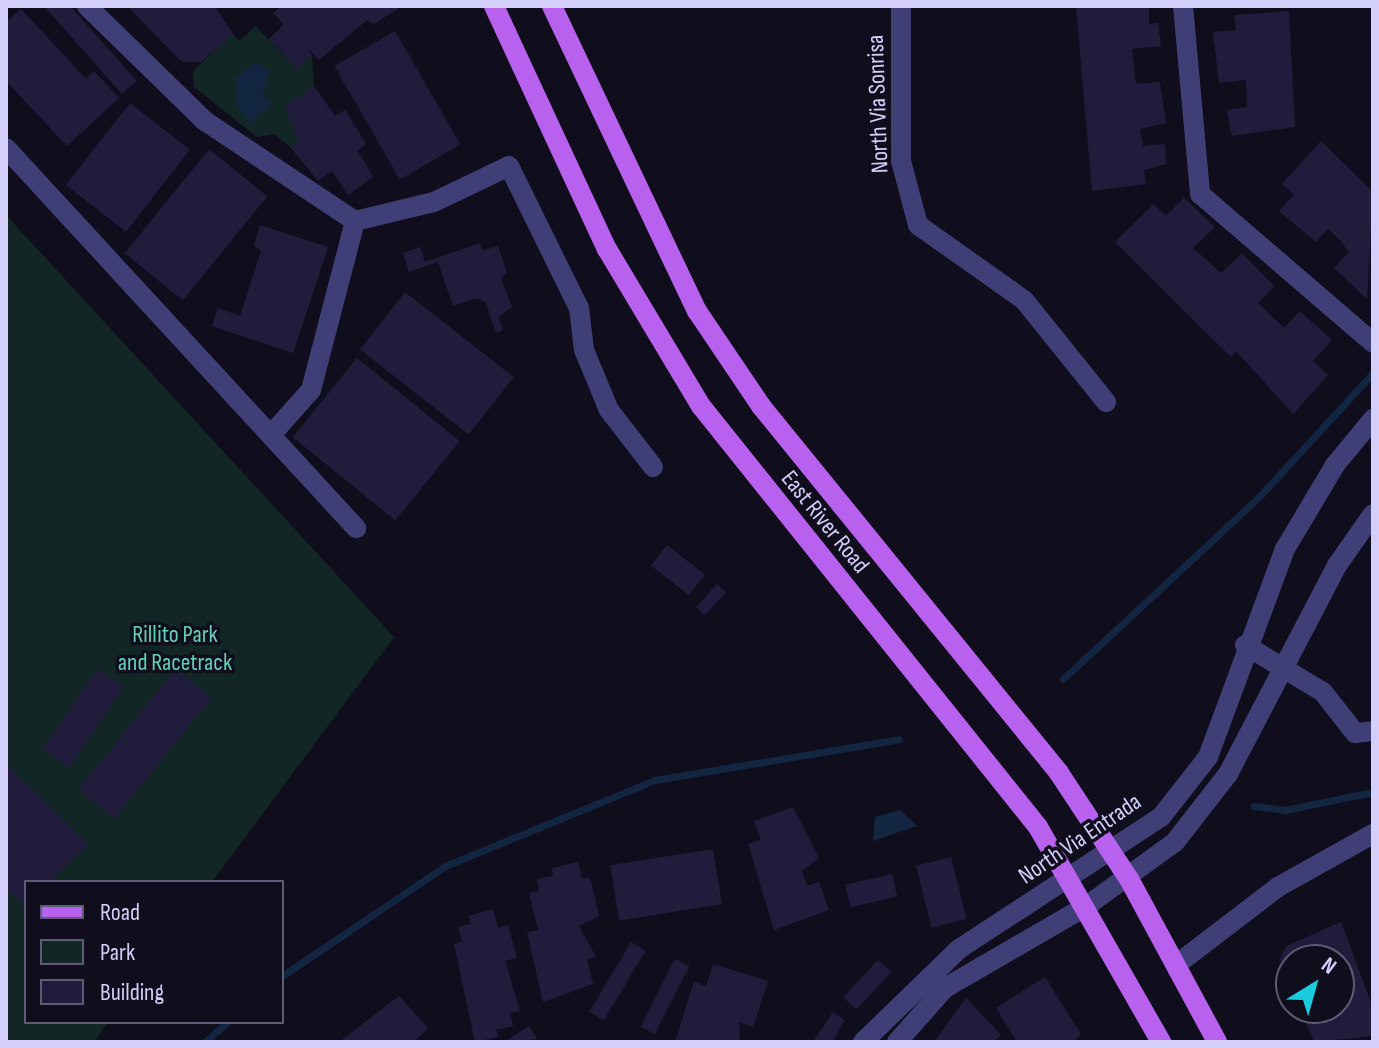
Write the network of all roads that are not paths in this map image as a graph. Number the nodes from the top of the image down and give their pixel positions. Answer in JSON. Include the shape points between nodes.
{"nodes":[{"id":1,"x":87,"y":6,"type":"edge"},
{"id":2,"x":494,"y":6,"type":"edge"},
{"id":3,"x":552,"y":6,"type":"edge"},
{"id":4,"x":901,"y":6,"type":"edge"},
{"id":5,"x":1183,"y":6,"type":"edge"},
{"id":6,"x":6,"y":148,"type":"edge"},
{"id":7,"x":355,"y":221,"type":"junction"},
{"id":8,"x":1373,"y":343,"type":"edge"},
{"id":9,"x":1106,"y":402,"type":"dead end"},
{"id":10,"x":1373,"y":419,"type":"edge"},
{"id":11,"x":271,"y":435,"type":"junction"},
{"id":12,"x":653,"y":467,"type":"dead end"},
{"id":13,"x":1373,"y":514,"type":"edge"},
{"id":14,"x":356,"y":528,"type":"dead end"},
{"id":15,"x":1245,"y":645,"type":"junction"},
{"id":16,"x":1285,"y":665,"type":"junction"},
{"id":17,"x":1373,"y":731,"type":"edge"},
{"id":18,"x":1373,"y":834,"type":"edge"},
{"id":19,"x":1112,"y":851,"type":"junction"},
{"id":20,"x":1070,"y":877,"type":"junction"},
{"id":21,"x":1129,"y":879,"type":"junction"},
{"id":22,"x":1088,"y":905,"type":"junction"},
{"id":23,"x":1176,"y":965,"type":"junction"},
{"id":24,"x":863,"y":1042,"type":"edge"},
{"id":25,"x":897,"y":1042,"type":"edge"},
{"id":26,"x":1161,"y":1042,"type":"edge"},
{"id":27,"x":1217,"y":1042,"type":"edge"}],
"edges":[{"from":1,"to":7,"type":"street","via":[[205,121]]},
{"from":2,"to":20,"type":"main road","name":"East River Road","via":[[607,249],[701,406],[989,760]]},
{"from":3,"to":19,"type":"main road","name":"East River Road","via":[[644,213],[697,311],[761,406],[1049,761]]},
{"from":4,"to":9,"type":"street","name":"North Via Sonrisa","via":[[901,161],[918,225],[1024,300]]},
{"from":5,"to":8,"type":"street","via":[[1200,194]]},
{"from":6,"to":11,"type":"street"},
{"from":7,"to":11,"type":"street","via":[[311,390]]},
{"from":7,"to":12,"type":"street","via":[[434,202],[509,166],[579,308],[584,350],[609,410]]},
{"from":10,"to":15,"type":"street","name":"North Via Entrada","via":[[1335,465],[1285,549]]},
{"from":11,"to":14,"type":"street"},
{"from":13,"to":16,"type":"street"},
{"from":15,"to":16,"type":"street"},
{"from":15,"to":19,"type":"street","name":"North Via Entrada","via":[[1208,757],[1161,817]]},
{"from":16,"to":17,"type":"street","via":[[1323,692],[1355,733]]},
{"from":16,"to":21,"type":"street","via":[[1228,774],[1175,842]]},
{"from":18,"to":23,"type":"street","via":[[1278,887]]},
{"from":19,"to":20,"type":"street","name":"North Via Entrada"},
{"from":19,"to":21,"type":"main road","name":"East River Road"},
{"from":20,"to":22,"type":"main road","name":"East River Road"},
{"from":20,"to":24,"type":"street","name":"North Via Entrada","via":[[959,949]]},
{"from":21,"to":22,"type":"street"},
{"from":21,"to":23,"type":"main road","name":"East River Road"},
{"from":22,"to":25,"type":"street","via":[[945,988]]},
{"from":22,"to":26,"type":"main road","name":"East River Road"},
{"from":23,"to":27,"type":"main road","name":"East River Road"}]}
